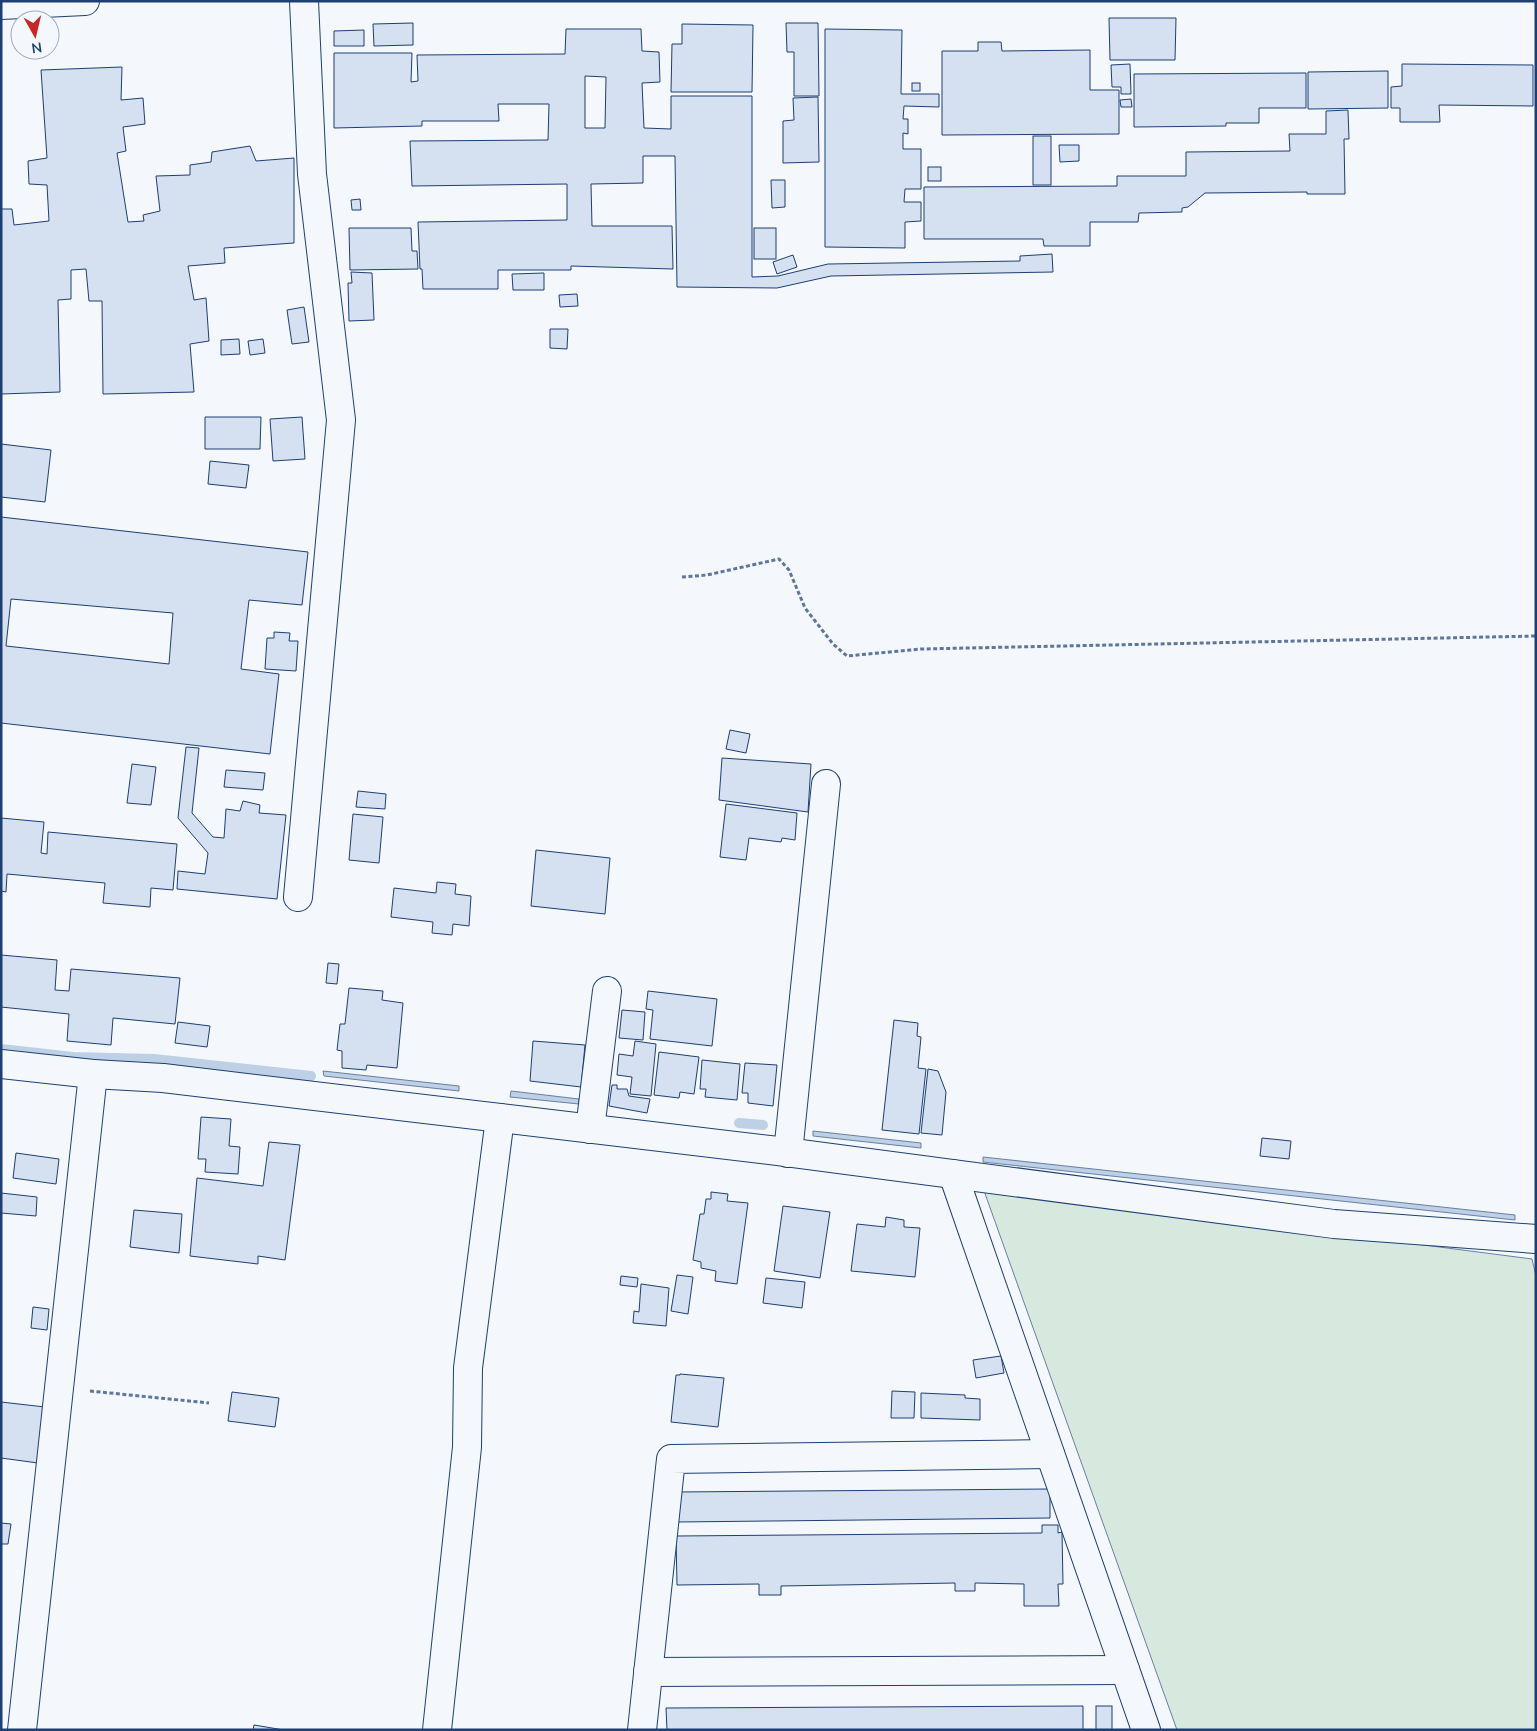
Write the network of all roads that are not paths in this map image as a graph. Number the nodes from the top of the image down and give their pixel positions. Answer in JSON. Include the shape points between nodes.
{"nodes":[{"id":1,"x":85,"y":1,"type":"edge"},
{"id":2,"x":304,"y":1,"type":"edge"},
{"id":3,"x":1,"y":5,"type":"edge"},
{"id":4,"x":826,"y":784,"type":"dead end"},
{"id":5,"x":298,"y":897,"type":"dead end"},
{"id":6,"x":607,"y":991,"type":"dead end"},
{"id":7,"x":1,"y":1064,"type":"edge"},
{"id":8,"x":93,"y":1074,"type":"junction"},
{"id":9,"x":500,"y":1118,"type":"junction"},
{"id":10,"x":590,"y":1128,"type":"junction"},
{"id":11,"x":788,"y":1152,"type":"junction"},
{"id":12,"x":953,"y":1174,"type":"junction"},
{"id":13,"x":1536,"y":1239,"type":"edge"},
{"id":14,"x":1050,"y":1454,"type":"junction"},
{"id":15,"x":1125,"y":1670,"type":"junction"},
{"id":16,"x":648,"y":1672,"type":"junction"},
{"id":17,"x":22,"y":1730,"type":"edge"},
{"id":18,"x":437,"y":1730,"type":"edge"},
{"id":19,"x":642,"y":1730,"type":"edge"},
{"id":20,"x":1146,"y":1730,"type":"edge"}],
"edges":[{"from":1,"to":3,"type":"street"},
{"from":2,"to":5,"type":"street","via":[[312,174],[341,420]]},
{"from":4,"to":11,"type":"street"},
{"from":6,"to":10,"type":"street"},
{"from":7,"to":8,"type":"street"},
{"from":8,"to":9,"type":"street","via":[[163,1078]]},
{"from":8,"to":17,"type":"street"},
{"from":9,"to":10,"type":"street"},
{"from":9,"to":18,"type":"street","via":[[468,1368],[467,1447]]},
{"from":10,"to":11,"type":"street"},
{"from":11,"to":12,"type":"street"},
{"from":12,"to":13,"type":"street","via":[[1334,1224]]},
{"from":12,"to":14,"type":"street"},
{"from":14,"to":15,"type":"street"},
{"from":14,"to":16,"type":"street","via":[[670,1459]]},
{"from":15,"to":16,"type":"street"},
{"from":15,"to":20,"type":"street"},
{"from":16,"to":19,"type":"street"}]}
